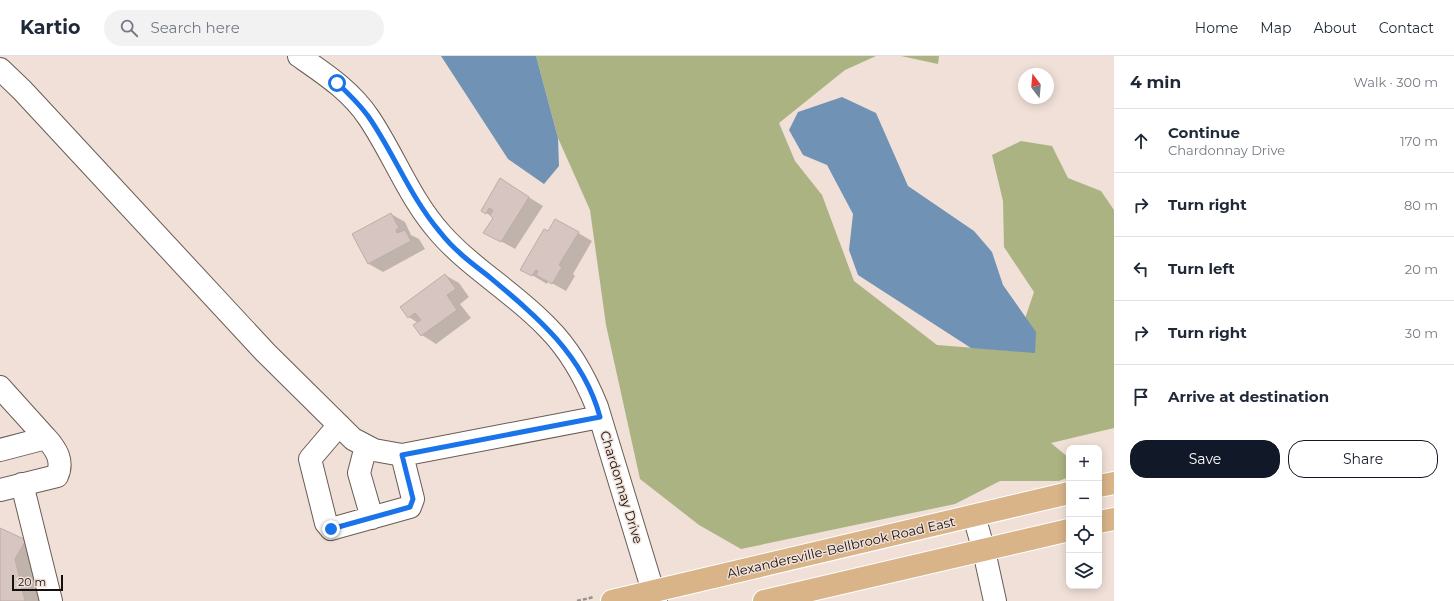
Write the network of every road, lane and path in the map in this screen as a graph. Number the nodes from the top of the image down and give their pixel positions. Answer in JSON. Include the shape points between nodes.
{"nodes":[{"id":1,"x":299,"y":56,"type":"edge"},
{"id":2,"x":0,"y":69,"type":"edge"},
{"id":3,"x":0,"y":386,"type":"edge"},
{"id":4,"x":8,"y":406,"type":"edge"},
{"id":5,"x":600,"y":417,"type":"junction"},
{"id":6,"x":339,"y":425,"type":"junction"},
{"id":7,"x":46,"y":438,"type":"junction"},
{"id":8,"x":366,"y":446,"type":"junction"},
{"id":9,"x":0,"y":450,"type":"edge"},
{"id":10,"x":402,"y":455,"type":"junction"},
{"id":11,"x":1114,"y":483,"type":"edge"},
{"id":12,"x":22,"y":484,"type":"junction"},
{"id":13,"x":1102,"y":485,"type":"edge"},
{"id":14,"x":0,"y":490,"type":"edge"},
{"id":15,"x":1066,"y":495,"type":"edge"},
{"id":16,"x":974,"y":516,"type":"junction"},
{"id":17,"x":372,"y":518,"type":"junction"},
{"id":18,"x":1114,"y":518,"type":"edge"},
{"id":19,"x":1102,"y":521,"type":"edge"},
{"id":20,"x":1066,"y":531,"type":"edge"},
{"id":21,"x":984,"y":551,"type":"junction"},
{"id":22,"x":655,"y":596,"type":"edge"},
{"id":23,"x":51,"y":601,"type":"edge"},
{"id":24,"x":612,"y":601,"type":"edge"},
{"id":25,"x":764,"y":601,"type":"edge"},
{"id":26,"x":994,"y":601,"type":"edge"}],
"edges":[{"from":1,"to":5,"type":"street","name":"Chardonnay Drive","via":[[337,83],[359,105],[424,212],[440,233],[458,252],[548,328],[572,356],[588,383]]},
{"from":2,"to":6,"type":"street","via":[[265,352]]},
{"from":3,"to":4,"type":"street"},
{"from":4,"to":7,"type":"street"},
{"from":5,"to":10,"type":"street"},
{"from":5,"to":22,"type":"street","name":"Chardonnay Drive"},
{"from":6,"to":8,"type":"street","via":[[353,439]]},
{"from":6,"to":17,"type":"street","via":[[310,459],[326,523],[331,529]]},
{"from":7,"to":9,"type":"street"},
{"from":7,"to":12,"type":"street","via":[[59,458],[61,468],[57,476]]},
{"from":8,"to":10,"type":"street"},
{"from":8,"to":17,"type":"street","via":[[359,473]]},
{"from":10,"to":17,"type":"street","via":[[413,499],[410,507]]},
{"from":11,"to":13,"type":"main road"},
{"from":12,"to":14,"type":"street"},
{"from":12,"to":23,"type":"street"},
{"from":15,"to":16,"type":"main road","name":"Alexandersville-Bellbrook Road East"},
{"from":16,"to":21,"type":"street"},
{"from":16,"to":22,"type":"main road","name":"Alexandersville-Bellbrook Road East"},
{"from":18,"to":19,"type":"main road"},
{"from":20,"to":21,"type":"main road"},
{"from":21,"to":25,"type":"main road"},
{"from":21,"to":26,"type":"street"},
{"from":22,"to":24,"type":"main road","name":"Alexandersville-Bellbrook Road East"}]}
